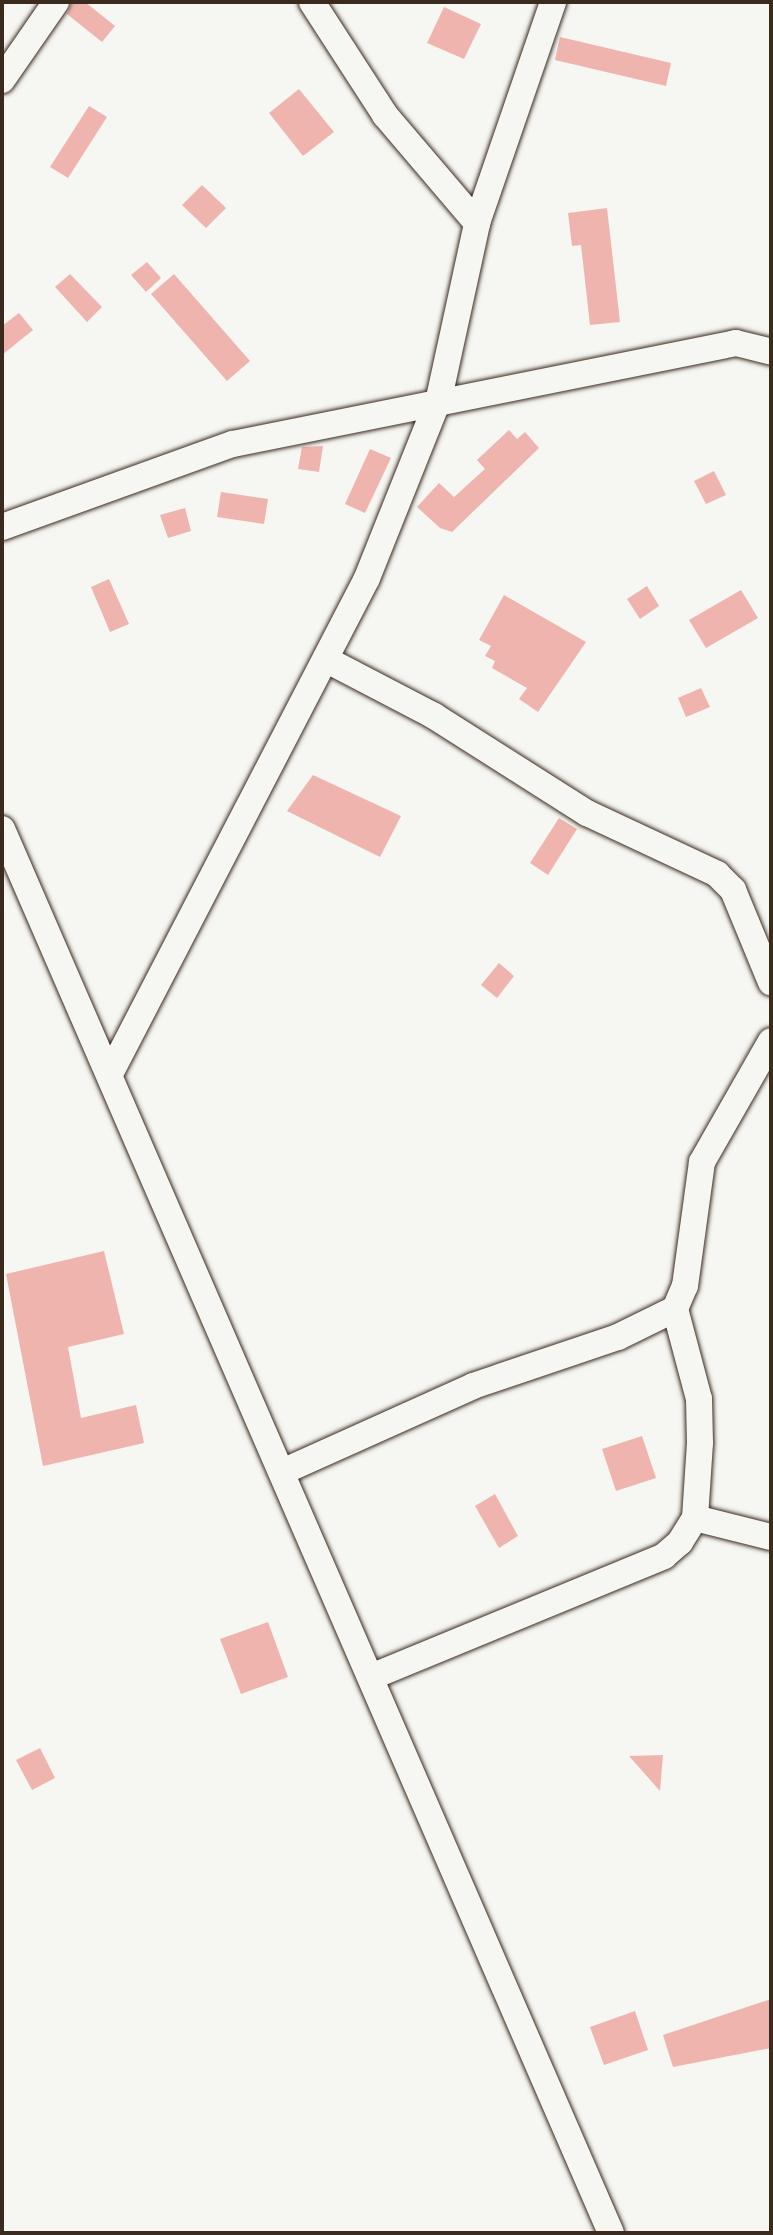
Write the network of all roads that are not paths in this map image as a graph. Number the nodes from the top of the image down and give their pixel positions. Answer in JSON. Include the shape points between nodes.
{"nodes":[{"id":1,"x":56,"y":2,"type":"edge"},
{"id":2,"x":312,"y":2,"type":"edge"},
{"id":3,"x":553,"y":2,"type":"edge"},
{"id":4,"x":2,"y":80,"type":"edge"},
{"id":5,"x":477,"y":223,"type":"junction"},
{"id":6,"x":771,"y":352,"type":"edge"},
{"id":7,"x":439,"y":398,"type":"junction"},
{"id":8,"x":2,"y":527,"type":"edge"},
{"id":9,"x":327,"y":660,"type":"junction"},
{"id":10,"x":2,"y":829,"type":"edge"},
{"id":11,"x":771,"y":982,"type":"edge"},
{"id":12,"x":771,"y":1041,"type":"edge"},
{"id":13,"x":112,"y":1070,"type":"junction"},
{"id":14,"x":675,"y":1309,"type":"junction"},
{"id":15,"x":282,"y":1472,"type":"junction"},
{"id":16,"x":695,"y":1518,"type":"junction"},
{"id":17,"x":771,"y":1537,"type":"edge"},
{"id":18,"x":371,"y":1677,"type":"junction"},
{"id":19,"x":611,"y":2233,"type":"edge"}],
"edges":[{"from":1,"to":4,"type":"street"},
{"from":2,"to":5,"type":"street","via":[[385,115]]},
{"from":3,"to":5,"type":"street"},
{"from":5,"to":7,"type":"street"},
{"from":6,"to":7,"type":"street","via":[[736,343]]},
{"from":7,"to":8,"type":"street","via":[[233,444]]},
{"from":7,"to":9,"type":"street"},
{"from":9,"to":11,"type":"street","via":[[434,716],[587,813],[717,874],[733,890]]},
{"from":9,"to":13,"type":"street"},
{"from":10,"to":13,"type":"street"},
{"from":12,"to":14,"type":"street","via":[[706,1153]]},
{"from":13,"to":15,"type":"street"},
{"from":14,"to":15,"type":"street","via":[[618,1337],[473,1386]]},
{"from":14,"to":16,"type":"street","via":[[699,1399]]},
{"from":15,"to":18,"type":"street"},
{"from":16,"to":17,"type":"street"},
{"from":16,"to":18,"type":"street","via":[[664,1556]]},
{"from":18,"to":19,"type":"street"}]}
